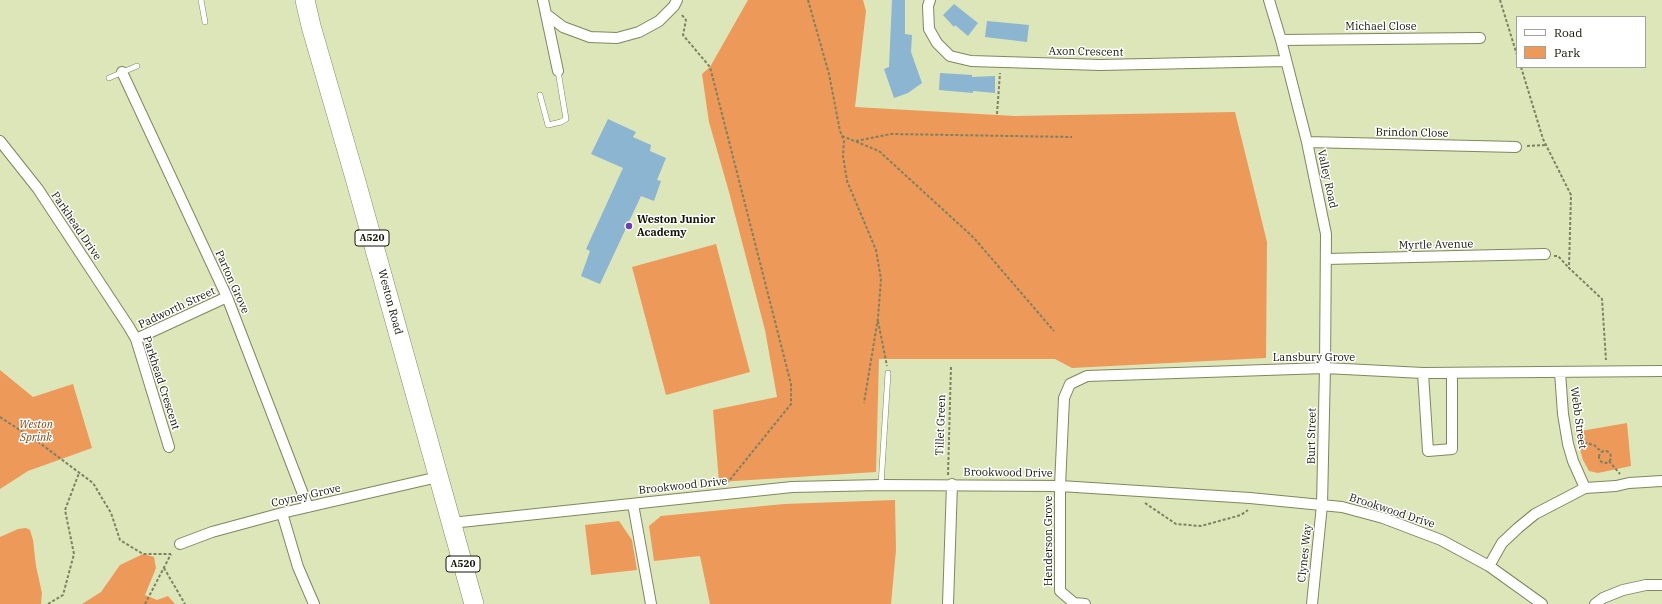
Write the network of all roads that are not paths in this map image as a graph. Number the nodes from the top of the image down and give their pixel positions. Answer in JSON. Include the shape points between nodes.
{"nodes":[{"id":1,"x":200,"y":0,"type":"edge"},
{"id":2,"x":305,"y":0,"type":"edge"},
{"id":3,"x":543,"y":0,"type":"edge"},
{"id":4,"x":930,"y":0,"type":"edge"},
{"id":5,"x":1269,"y":0,"type":"edge"},
{"id":6,"x":675,"y":3,"type":"edge"},
{"id":7,"x":546,"y":14,"type":"junction"},
{"id":8,"x":205,"y":22,"type":"dead end"},
{"id":9,"x":1480,"y":38,"type":"dead end"},
{"id":10,"x":1281,"y":40,"type":"junction"},
{"id":11,"x":1286,"y":61,"type":"junction"},
{"id":12,"x":137,"y":66,"type":"dead end"},
{"id":13,"x":558,"y":71,"type":"joint"},
{"id":14,"x":122,"y":72,"type":"junction"},
{"id":15,"x":109,"y":78,"type":"dead end"},
{"id":16,"x":540,"y":95,"type":"dead end"},
{"id":17,"x":0,"y":141,"type":"edge"},
{"id":18,"x":1307,"y":142,"type":"junction"},
{"id":19,"x":1516,"y":147,"type":"road end"},
{"id":20,"x":1545,"y":254,"type":"road end"},
{"id":21,"x":1326,"y":259,"type":"junction"},
{"id":22,"x":227,"y":298,"type":"junction"},
{"id":23,"x":129,"y":327,"type":"joint"},
{"id":24,"x":136,"y":340,"type":"junction"},
{"id":25,"x":1325,"y":368,"type":"junction"},
{"id":26,"x":1662,"y":371,"type":"edge"},
{"id":27,"x":1560,"y":372,"type":"junction"},
{"id":28,"x":888,"y":373,"type":"road end"},
{"id":29,"x":1423,"y":373,"type":"junction"},
{"id":30,"x":1452,"y":373,"type":"junction"},
{"id":31,"x":169,"y":447,"type":"dead end"},
{"id":32,"x":438,"y":477,"type":"junction"},
{"id":33,"x":1662,"y":481,"type":"edge"},
{"id":34,"x":950,"y":484,"type":"junction"},
{"id":35,"x":881,"y":485,"type":"junction"},
{"id":36,"x":1060,"y":486,"type":"junction"},
{"id":37,"x":1585,"y":488,"type":"junction"},
{"id":38,"x":633,"y":504,"type":"junction"},
{"id":39,"x":1322,"y":505,"type":"junction"},
{"id":40,"x":308,"y":507,"type":"junction"},
{"id":41,"x":282,"y":513,"type":"junction"},
{"id":42,"x":451,"y":523,"type":"junction"},
{"id":43,"x":180,"y":544,"type":"road end"},
{"id":44,"x":1489,"y":566,"type":"junction"},
{"id":45,"x":1662,"y":585,"type":"edge"},
{"id":46,"x":314,"y":604,"type":"edge"},
{"id":47,"x":474,"y":604,"type":"edge"},
{"id":48,"x":650,"y":604,"type":"edge"},
{"id":49,"x":948,"y":604,"type":"edge"},
{"id":50,"x":1085,"y":604,"type":"edge"},
{"id":51,"x":1312,"y":604,"type":"edge"},
{"id":52,"x":1542,"y":604,"type":"edge"},
{"id":53,"x":1595,"y":604,"type":"edge"}],
"edges":[{"from":1,"to":8,"type":"lane"},
{"from":2,"to":32,"type":"highway","name":"Weston Road","number":"A520"},
{"from":3,"to":7,"type":"street"},
{"from":4,"to":11,"type":"street","name":"Axon Crescent","via":[[929,28],[937,43],[950,56],[971,61],[1100,65]]},
{"from":5,"to":10,"type":"street","name":"Valley Road"},
{"from":6,"to":7,"type":"street","via":[[659,21],[639,32],[617,38],[590,37],[563,27]]},
{"from":7,"to":13,"type":"street"},
{"from":9,"to":10,"type":"street","name":"Michael Close"},
{"from":10,"to":11,"type":"street","name":"Valley Road"},
{"from":11,"to":18,"type":"street","name":"Valley Road"},
{"from":12,"to":14,"type":"lane"},
{"from":13,"to":16,"type":"lane","via":[[566,119],[548,125]]},
{"from":14,"to":15,"type":"lane"},
{"from":14,"to":22,"type":"street","name":"Parton Grove"},
{"from":17,"to":23,"type":"street","name":"Parkhead Drive","via":[[38,189]]},
{"from":18,"to":19,"type":"street","name":"Brindon Close"},
{"from":18,"to":21,"type":"street","name":"Valley Road","via":[[1326,234]]},
{"from":20,"to":21,"type":"street","name":"Myrtle Avenue"},
{"from":21,"to":25,"type":"street","name":"Valley Road"},
{"from":22,"to":24,"type":"street","name":"Padworth Street"},
{"from":22,"to":40,"type":"street","name":"Parton Grove"},
{"from":23,"to":24,"type":"street","name":"Parkhead Crescent"},
{"from":24,"to":31,"type":"street","name":"Parkhead Crescent"},
{"from":25,"to":29,"type":"street","name":"Lansbury Grove"},
{"from":25,"to":36,"type":"street","name":"Lansbury Grove","via":[[1087,376],[1070,384],[1064,398]]},
{"from":25,"to":39,"type":"street","name":"Burt Street"},
{"from":26,"to":27,"type":"street","name":"Lansbury Grove"},
{"from":27,"to":30,"type":"street","name":"Lansbury Grove"},
{"from":27,"to":37,"type":"street","name":"Webb Street","via":[[1568,444]]},
{"from":28,"to":35,"type":"lane"},
{"from":29,"to":30,"type":"street","name":"Lansbury Grove"},
{"from":29,"to":30,"type":"street","via":[[1428,451],[1452,449]]},
{"from":32,"to":40,"type":"street","name":"Coyney Grove"},
{"from":32,"to":42,"type":"highway","name":"Weston Road","number":"A520"},
{"from":33,"to":37,"type":"street"},
{"from":34,"to":35,"type":"street","name":"Brookwood Drive"},
{"from":34,"to":36,"type":"street","name":"Brookwood Drive"},
{"from":34,"to":49,"type":"street"},
{"from":35,"to":38,"type":"street","name":"Brookwood Drive","via":[[792,486]]},
{"from":36,"to":39,"type":"street","name":"Brookwood Drive"},
{"from":36,"to":50,"type":"street","name":"Henderson Grove","via":[[1060,591],[1074,603]]},
{"from":37,"to":44,"type":"street","via":[[1535,514],[1502,543]]},
{"from":38,"to":42,"type":"street","name":"Brookwood Drive"},
{"from":38,"to":48,"type":"street"},
{"from":39,"to":44,"type":"street","name":"Brookwood Drive","via":[[1342,507],[1383,518],[1441,540]]},
{"from":39,"to":51,"type":"street","name":"Clynes Way"},
{"from":40,"to":41,"type":"street","name":"Coyney Grove"},
{"from":41,"to":43,"type":"street","name":"Coyney Grove","via":[[212,532]]},
{"from":41,"to":46,"type":"street","via":[[298,567]]},
{"from":42,"to":47,"type":"highway","name":"Weston Road","number":"A520"},
{"from":44,"to":52,"type":"street","name":"Brookwood Drive"},
{"from":45,"to":53,"type":"street","via":[[1646,585],[1623,590]]}]}
